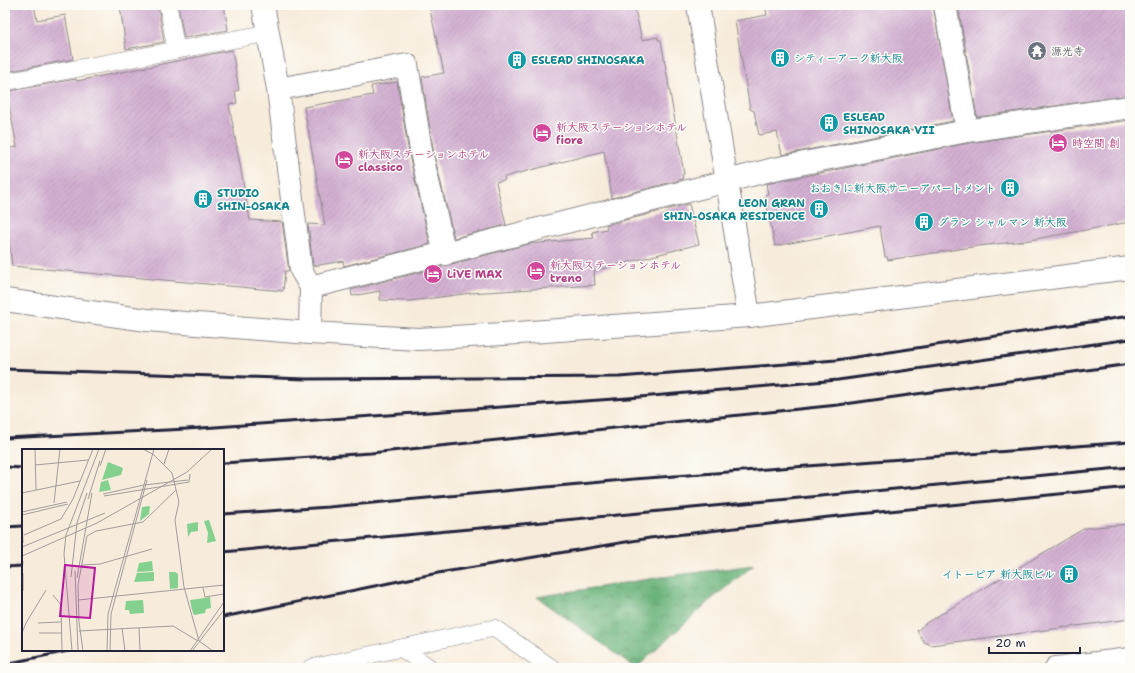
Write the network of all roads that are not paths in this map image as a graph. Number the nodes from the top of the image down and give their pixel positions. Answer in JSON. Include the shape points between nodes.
{"nodes":[{"id":1,"x":168,"y":5,"type":"edge"},
{"id":2,"x":263,"y":5,"type":"edge"},
{"id":3,"x":698,"y":5,"type":"edge"},
{"id":4,"x":945,"y":5,"type":"edge"},
{"id":5,"x":268,"y":33,"type":"junction"},
{"id":6,"x":176,"y":50,"type":"junction"},
{"id":7,"x":5,"y":82,"type":"edge"},
{"id":8,"x":278,"y":89,"type":"junction"},
{"id":9,"x":1130,"y":107,"type":"edge"},
{"id":10,"x":967,"y":131,"type":"junction"},
{"id":11,"x":726,"y":181,"type":"junction"},
{"id":12,"x":445,"y":254,"type":"junction"},
{"id":13,"x":1130,"y":268,"type":"edge"},
{"id":14,"x":311,"y":287,"type":"junction"},
{"id":15,"x":5,"y":300,"type":"edge"},
{"id":16,"x":749,"y":316,"type":"junction"},
{"id":17,"x":310,"y":333,"type":"junction"},
{"id":18,"x":401,"y":648,"type":"junction"},
{"id":19,"x":1130,"y":659,"type":"edge"},
{"id":20,"x":312,"y":668,"type":"edge"},
{"id":21,"x":430,"y":668,"type":"edge"},
{"id":22,"x":552,"y":668,"type":"edge"},
{"id":23,"x":1056,"y":668,"type":"edge"}],
"edges":[{"from":1,"to":6,"type":"lane"},
{"from":2,"to":5,"type":"street"},
{"from":3,"to":11,"type":"street"},
{"from":4,"to":10,"type":"street"},
{"from":5,"to":6,"type":"lane"},
{"from":5,"to":8,"type":"street"},
{"from":6,"to":7,"type":"lane"},
{"from":8,"to":12,"type":"street","via":[[407,65],[422,156]]},
{"from":8,"to":14,"type":"street","via":[[301,270]]},
{"from":9,"to":10,"type":"street"},
{"from":10,"to":11,"type":"street"},
{"from":11,"to":12,"type":"street"},
{"from":11,"to":16,"type":"street"},
{"from":12,"to":14,"type":"street"},
{"from":13,"to":16,"type":"street"},
{"from":14,"to":17,"type":"street"},
{"from":15,"to":17,"type":"street","via":[[147,320]]},
{"from":16,"to":17,"type":"street","via":[[419,339]]},
{"from":18,"to":20,"type":"lane"},
{"from":18,"to":21,"type":"lane"},
{"from":18,"to":22,"type":"lane","via":[[494,628]]},
{"from":19,"to":23,"type":"street"}]}
